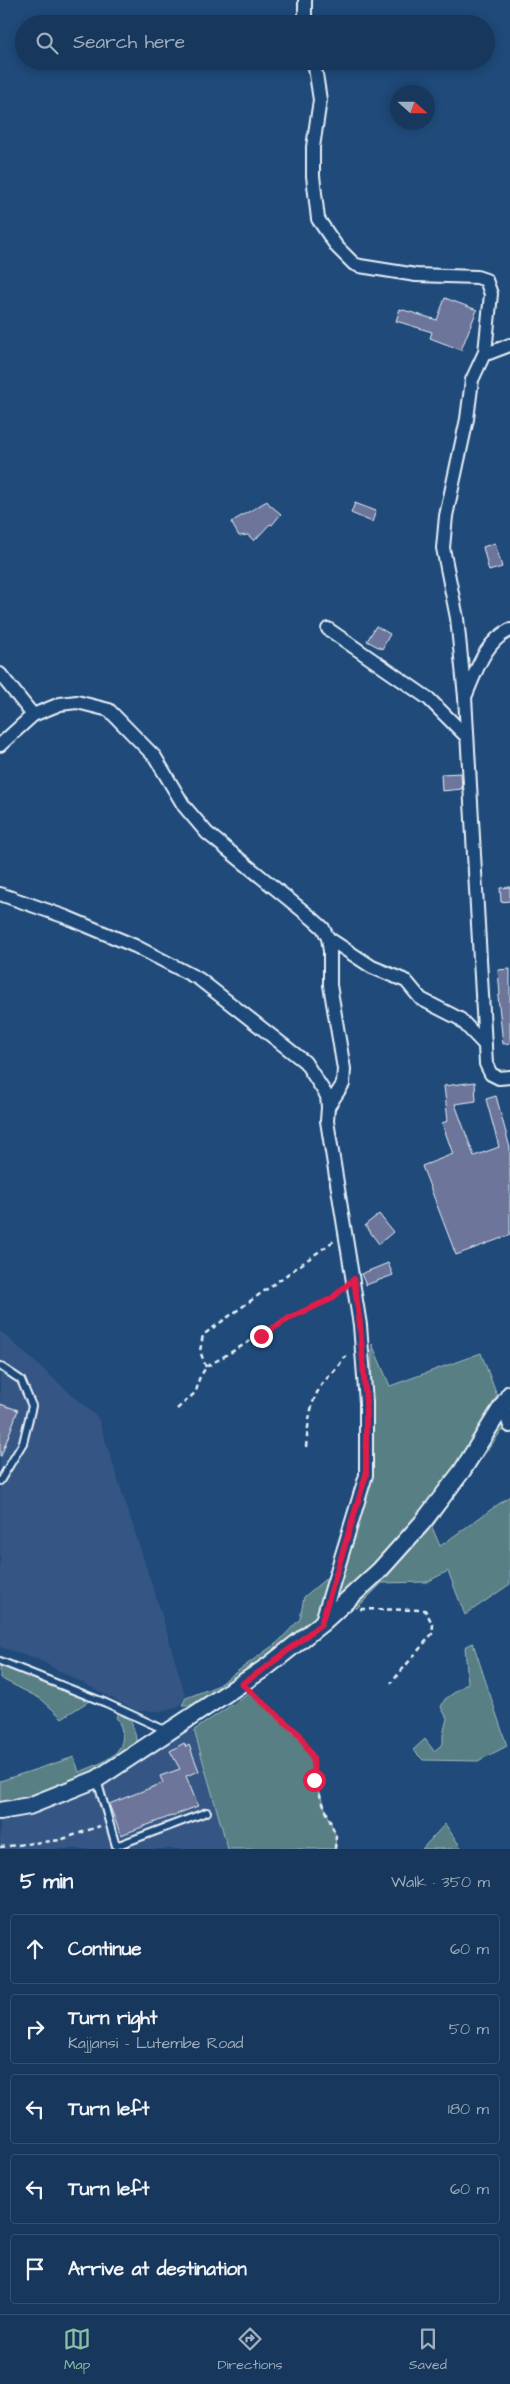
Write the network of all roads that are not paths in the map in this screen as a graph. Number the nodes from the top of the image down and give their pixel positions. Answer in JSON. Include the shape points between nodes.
{"nodes":[{"id":1,"x":305,"y":0,"type":"edge"},
{"id":2,"x":306,"y":15,"type":"edge"},
{"id":3,"x":315,"y":70,"type":"edge"},
{"id":4,"x":510,"y":345,"type":"edge"},
{"id":5,"x":485,"y":352,"type":"junction"},
{"id":6,"x":328,"y":629,"type":"dead end"},
{"id":7,"x":510,"y":630,"type":"edge"},
{"id":8,"x":0,"y":674,"type":"edge"},
{"id":9,"x":465,"y":697,"type":"junction"},
{"id":10,"x":33,"y":715,"type":"junction"},
{"id":11,"x":467,"y":736,"type":"junction"},
{"id":12,"x":0,"y":745,"type":"edge"},
{"id":13,"x":0,"y":894,"type":"edge"},
{"id":14,"x":328,"y":938,"type":"junction"},
{"id":15,"x":486,"y":1045,"type":"junction"},
{"id":16,"x":510,"y":1077,"type":"edge"},
{"id":17,"x":328,"y":1107,"type":"junction"},
{"id":18,"x":0,"y":1366,"type":"edge"},
{"id":19,"x":506,"y":1399,"type":"edge"},
{"id":20,"x":510,"y":1426,"type":"edge"},
{"id":21,"x":0,"y":1480,"type":"edge"},
{"id":22,"x":321,"y":1624,"type":"junction"},
{"id":23,"x":0,"y":1661,"type":"edge"},
{"id":24,"x":168,"y":1732,"type":"junction"},
{"id":25,"x":97,"y":1779,"type":"junction"},
{"id":26,"x":0,"y":1811,"type":"edge"},
{"id":27,"x":207,"y":1812,"type":"dead end"}],
"edges":[{"from":1,"to":2,"type":"street"},
{"from":3,"to":5,"type":"street","via":[[320,100],[313,147],[313,176],[318,219],[327,234],[354,264],[360,266],[416,275],[486,280],[491,294]]},
{"from":4,"to":5,"type":"street"},
{"from":5,"to":9,"type":"street","via":[[472,380],[468,420],[444,529],[443,548],[457,618]]},
{"from":6,"to":11,"type":"street","via":[[429,699]]},
{"from":7,"to":9,"type":"street","via":[[487,648]]},
{"from":8,"to":10,"type":"street"},
{"from":9,"to":11,"type":"street"},
{"from":10,"to":12,"type":"street"},
{"from":10,"to":14,"type":"street","via":[[60,704],[77,702],[109,710],[155,757],[184,806],[207,833],[313,919]]},
{"from":11,"to":15,"type":"street"},
{"from":13,"to":17,"type":"street","via":[[135,946],[199,978],[305,1062],[327,1096]]},
{"from":14,"to":15,"type":"street","via":[[372,967],[406,981],[421,999],[460,1018]]},
{"from":14,"to":17,"type":"street","via":[[330,985],[344,1068],[343,1084]]},
{"from":15,"to":16,"type":"street","via":[[486,1064],[491,1074],[499,1078]]},
{"from":17,"to":22,"type":"street","via":[[327,1121],[354,1279],[362,1349],[366,1475]]},
{"from":18,"to":21,"type":"lane","via":[[21,1380],[32,1406],[23,1443]]},
{"from":19,"to":20,"type":"street"},
{"from":19,"to":22,"type":"street","via":[[462,1471],[422,1523],[379,1571]]},
{"from":22,"to":24,"type":"street","via":[[268,1666]]},
{"from":23,"to":24,"type":"lane","via":[[106,1703]]},
{"from":24,"to":25,"type":"street"},
{"from":25,"to":26,"type":"street","via":[[29,1806]]},
{"from":25,"to":27,"type":"lane","via":[[116,1846]]}]}
